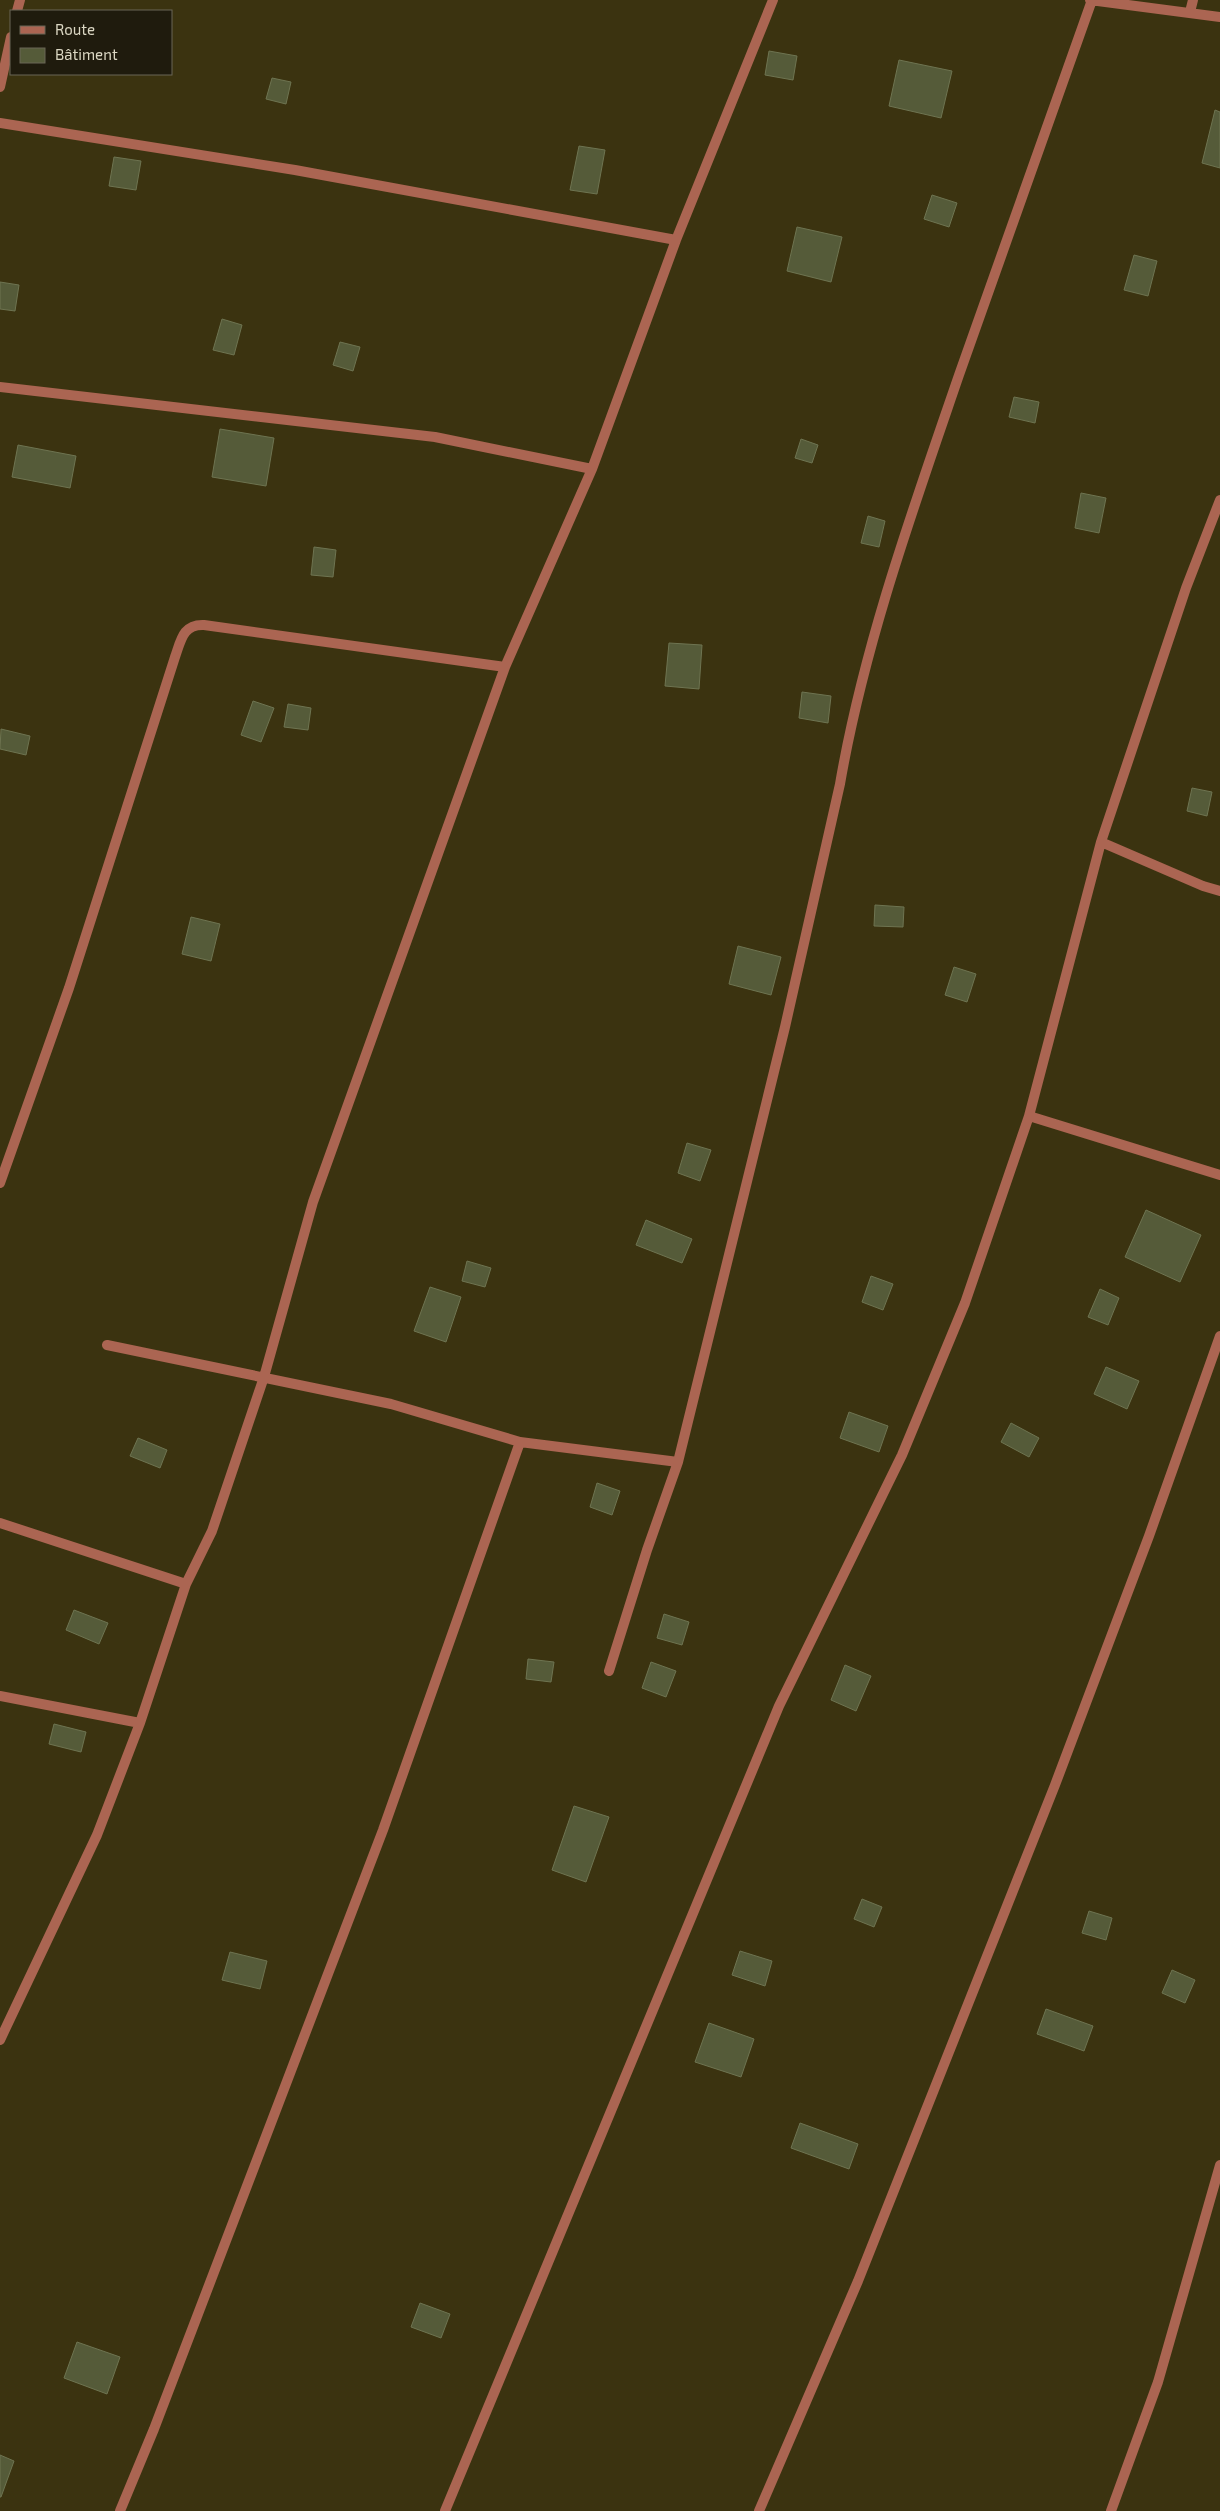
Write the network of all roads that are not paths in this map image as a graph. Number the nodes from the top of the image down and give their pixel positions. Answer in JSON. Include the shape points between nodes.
{"nodes":[{"id":1,"x":773,"y":0,"type":"edge"},
{"id":2,"x":1091,"y":0,"type":"edge"},
{"id":3,"x":1193,"y":0,"type":"edge"},
{"id":4,"x":1190,"y":12,"type":"junction"},
{"id":5,"x":1220,"y":17,"type":"edge"},
{"id":6,"x":10,"y":41,"type":"edge"},
{"id":7,"x":1,"y":76,"type":"edge"},
{"id":8,"x":0,"y":87,"type":"edge"},
{"id":9,"x":0,"y":122,"type":"edge"},
{"id":10,"x":676,"y":240,"type":"junction"},
{"id":11,"x":0,"y":387,"type":"edge"},
{"id":12,"x":592,"y":469,"type":"junction"},
{"id":13,"x":1220,"y":500,"type":"edge"},
{"id":14,"x":505,"y":667,"type":"junction"},
{"id":15,"x":1101,"y":842,"type":"junction"},
{"id":16,"x":1220,"y":891,"type":"edge"},
{"id":17,"x":1029,"y":1116,"type":"junction"},
{"id":18,"x":1220,"y":1174,"type":"edge"},
{"id":19,"x":0,"y":1183,"type":"edge"},
{"id":20,"x":1220,"y":1336,"type":"edge"},
{"id":21,"x":107,"y":1345,"type":"dead end"},
{"id":22,"x":264,"y":1378,"type":"junction"},
{"id":23,"x":520,"y":1442,"type":"junction"},
{"id":24,"x":678,"y":1462,"type":"junction"},
{"id":25,"x":0,"y":1523,"type":"edge"},
{"id":26,"x":186,"y":1584,"type":"junction"},
{"id":27,"x":609,"y":1671,"type":"dead end"},
{"id":28,"x":0,"y":1696,"type":"edge"},
{"id":29,"x":140,"y":1723,"type":"junction"},
{"id":30,"x":0,"y":2040,"type":"edge"},
{"id":31,"x":1220,"y":2165,"type":"edge"},
{"id":32,"x":120,"y":2511,"type":"edge"},
{"id":33,"x":445,"y":2511,"type":"edge"},
{"id":34,"x":759,"y":2511,"type":"edge"},
{"id":35,"x":1111,"y":2511,"type":"edge"}],
"edges":[{"from":1,"to":10,"type":"street"},
{"from":2,"to":4,"type":"street"},
{"from":2,"to":24,"type":"street","via":[[924,477],[883,609],[847,744],[785,1027]]},
{"from":3,"to":4,"type":"street"},
{"from":4,"to":5,"type":"street"},
{"from":6,"to":7,"type":"street"},
{"from":7,"to":8,"type":"street"},
{"from":9,"to":10,"type":"street","via":[[295,170]]},
{"from":10,"to":12,"type":"street"},
{"from":11,"to":12,"type":"street","via":[[435,437]]},
{"from":12,"to":14,"type":"street"},
{"from":13,"to":15,"type":"street","via":[[1186,588]]},
{"from":14,"to":19,"type":"street","via":[[204,625],[189,627],[175,657],[69,988]]},
{"from":14,"to":22,"type":"street","via":[[313,1202]]},
{"from":15,"to":16,"type":"street"},
{"from":15,"to":17,"type":"street"},
{"from":17,"to":18,"type":"street"},
{"from":17,"to":33,"type":"street","via":[[965,1302],[902,1455],[779,1706]]},
{"from":20,"to":34,"type":"street","via":[[1149,1536],[1047,1803],[858,2281]]},
{"from":21,"to":22,"type":"street"},
{"from":22,"to":23,"type":"street","via":[[390,1404]]},
{"from":22,"to":26,"type":"street","via":[[212,1531]]},
{"from":23,"to":24,"type":"street"},
{"from":23,"to":32,"type":"street","via":[[383,1830]]},
{"from":24,"to":27,"type":"street"},
{"from":25,"to":26,"type":"street"},
{"from":26,"to":29,"type":"street"},
{"from":28,"to":29,"type":"street"},
{"from":29,"to":30,"type":"street","via":[[96,1835]]},
{"from":31,"to":35,"type":"street","via":[[1158,2382]]}]}
